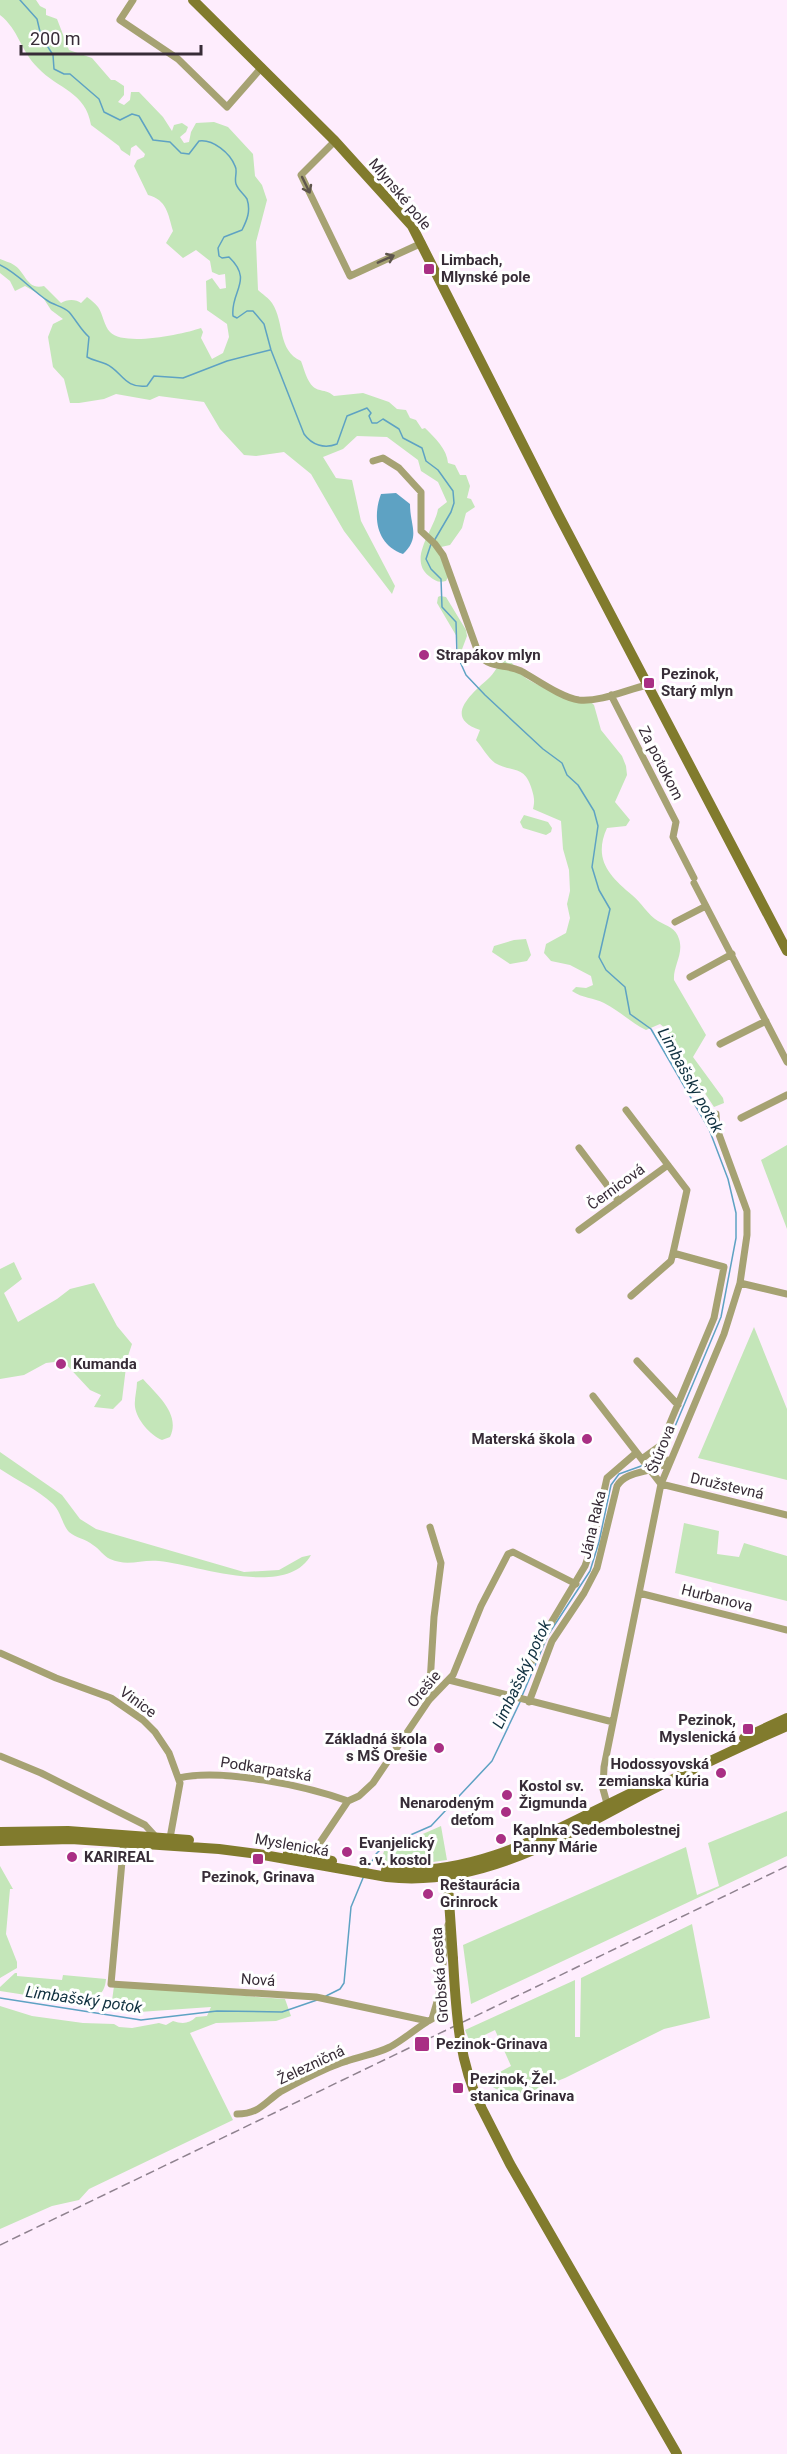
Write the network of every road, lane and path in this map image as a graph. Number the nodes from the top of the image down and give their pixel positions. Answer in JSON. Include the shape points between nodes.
{"nodes":[{"id":1,"x":133,"y":0,"type":"edge"},
{"id":2,"x":193,"y":0,"type":"edge"},
{"id":3,"x":262,"y":67,"type":"junction"},
{"id":4,"x":335,"y":141,"type":"junction"},
{"id":5,"x":422,"y":243,"type":"junction"},
{"id":6,"x":373,"y":460,"type":"dead end"},
{"id":7,"x":647,"y":685,"type":"junction"},
{"id":8,"x":611,"y":695,"type":"junction"},
{"id":9,"x":706,"y":906,"type":"junction"},
{"id":10,"x":675,"y":922,"type":"dead end"},
{"id":11,"x":787,"y":951,"type":"edge"},
{"id":12,"x":732,"y":954,"type":"junction"},
{"id":13,"x":690,"y":977,"type":"dead end"},
{"id":14,"x":766,"y":1021,"type":"junction"},
{"id":15,"x":720,"y":1044,"type":"dead end"},
{"id":16,"x":787,"y":1062,"type":"edge"},
{"id":17,"x":787,"y":1095,"type":"edge"},
{"id":18,"x":626,"y":1110,"type":"dead end"},
{"id":19,"x":716,"y":1114,"type":"dead end"},
{"id":20,"x":741,"y":1118,"type":"dead end"},
{"id":21,"x":579,"y":1148,"type":"dead end"},
{"id":22,"x":668,"y":1165,"type":"junction"},
{"id":23,"x":619,"y":1201,"type":"junction"},
{"id":24,"x":579,"y":1230,"type":"dead end"},
{"id":25,"x":673,"y":1253,"type":"junction"},
{"id":26,"x":740,"y":1283,"type":"junction"},
{"id":27,"x":786,"y":1295,"type":"edge"},
{"id":28,"x":631,"y":1296,"type":"dead end"},
{"id":29,"x":637,"y":1361,"type":"dead end"},
{"id":30,"x":593,"y":1396,"type":"dead end"},
{"id":31,"x":678,"y":1405,"type":"junction"},
{"id":32,"x":636,"y":1453,"type":"junction"},
{"id":33,"x":673,"y":1456,"type":"junction"},
{"id":34,"x":643,"y":1458,"type":"junction"},
{"id":35,"x":652,"y":1470,"type":"junction"},
{"id":36,"x":661,"y":1484,"type":"junction"},
{"id":37,"x":787,"y":1515,"type":"edge"},
{"id":38,"x":430,"y":1527,"type":"dead end"},
{"id":39,"x":576,"y":1584,"type":"junction"},
{"id":40,"x":639,"y":1593,"type":"junction"},
{"id":41,"x":787,"y":1630,"type":"edge"},
{"id":42,"x":0,"y":1653,"type":"edge"},
{"id":43,"x":449,"y":1680,"type":"junction"},
{"id":44,"x":516,"y":1698,"type":"junction"},
{"id":45,"x":429,"y":1700,"type":"junction"},
{"id":46,"x":527,"y":1701,"type":"junction"},
{"id":47,"x":787,"y":1718,"type":"edge"},
{"id":48,"x":613,"y":1722,"type":"junction"},
{"id":49,"x":787,"y":1726,"type":"edge"},
{"id":50,"x":0,"y":1756,"type":"edge"},
{"id":51,"x":178,"y":1778,"type":"junction"},
{"id":52,"x":348,"y":1801,"type":"junction"},
{"id":53,"x":609,"y":1809,"type":"junction"},
{"id":54,"x":5,"y":1836,"type":"edge"},
{"id":55,"x":156,"y":1837,"type":"junction"},
{"id":56,"x":170,"y":1838,"type":"junction"},
{"id":57,"x":124,"y":1839,"type":"junction"},
{"id":58,"x":145,"y":1844,"type":"junction"},
{"id":59,"x":311,"y":1856,"type":"junction"},
{"id":60,"x":367,"y":1871,"type":"junction"},
{"id":61,"x":447,"y":1873,"type":"junction"},
{"id":62,"x":451,"y":1910,"type":"junction"},
{"id":63,"x":428,"y":2020,"type":"junction"},
{"id":64,"x":237,"y":2114,"type":"dead end"},
{"id":65,"x":677,"y":2454,"type":"edge"}],
"edges":[{"from":1,"to":3,"type":"street","via":[[120,20],[178,59],[227,107]]},
{"from":2,"to":3,"type":"street","name":"Mlynské pole"},
{"from":3,"to":4,"type":"street","name":"Mlynské pole"},
{"from":4,"to":5,"type":"street","name":"Mlynské pole","via":[[412,226]]},
{"from":4,"to":5,"type":"street","one_way":true,"via":[[301,175],[350,276]]},
{"from":5,"to":7,"type":"street","name":"Mlynské pole"},
{"from":6,"to":8,"type":"street","via":[[385,459],[419,489],[423,497],[421,531],[443,555],[479,655],[485,661],[520,671],[576,700]]},
{"from":7,"to":8,"type":"street"},
{"from":7,"to":11,"type":"street","name":"Mlynské pole"},
{"from":8,"to":9,"type":"street","name":"Za potokom","via":[[676,822],[673,837]]},
{"from":9,"to":10,"type":"street"},
{"from":9,"to":12,"type":"street","name":"Za potokom"},
{"from":12,"to":13,"type":"street"},
{"from":12,"to":14,"type":"street","name":"Za potokom"},
{"from":14,"to":15,"type":"street"},
{"from":14,"to":16,"type":"street","name":"Za potokom"},
{"from":17,"to":20,"type":"street"},
{"from":18,"to":22,"type":"street"},
{"from":19,"to":26,"type":"street","name":"Štúrova","via":[[717,1129],[747,1211]]},
{"from":21,"to":23,"type":"street"},
{"from":22,"to":23,"type":"street","name":"Černicová"},
{"from":22,"to":25,"type":"street","via":[[687,1190]]},
{"from":23,"to":24,"type":"street","name":"Černicová"},
{"from":25,"to":28,"type":"street","via":[[670,1262]]},
{"from":25,"to":31,"type":"street","via":[[724,1267],[714,1318]]},
{"from":26,"to":27,"type":"street"},
{"from":26,"to":33,"type":"street","name":"Štúrova","via":[[724,1334]]},
{"from":29,"to":31,"type":"street"},
{"from":30,"to":32,"type":"street"},
{"from":31,"to":34,"type":"street","via":[[660,1445]]},
{"from":32,"to":34,"type":"street"},
{"from":32,"to":39,"type":"street","via":[[607,1478],[591,1549]]},
{"from":33,"to":35,"type":"street","via":[[662,1467]]},
{"from":33,"to":36,"type":"street","name":"Štúrova"},
{"from":34,"to":35,"type":"street"},
{"from":35,"to":36,"type":"street"},
{"from":35,"to":46,"type":"street","name":"Jána Raka","via":[[627,1477],[617,1486],[597,1568],[552,1641]]},
{"from":36,"to":37,"type":"street","name":"Družstevná"},
{"from":36,"to":40,"type":"street","name":"Štúrova"},
{"from":38,"to":45,"type":"street","via":[[441,1563]]},
{"from":39,"to":43,"type":"street","name":"Orešie","via":[[510,1552]]},
{"from":39,"to":44,"type":"street","via":[[548,1628]]},
{"from":40,"to":41,"type":"street","name":"Hurbanova"},
{"from":40,"to":48,"type":"street","name":"Štúrova"},
{"from":42,"to":51,"type":"street","name":"Vinice","via":[[111,1698],[131,1711],[161,1738]]},
{"from":43,"to":44,"type":"street"},
{"from":43,"to":45,"type":"street","name":"Orešie"},
{"from":44,"to":46,"type":"street"},
{"from":45,"to":52,"type":"street","name":"Orešie","via":[[373,1783]]},
{"from":46,"to":48,"type":"street"},
{"from":47,"to":53,"type":"street","name":"Myslenická"},
{"from":48,"to":53,"type":"street","name":"Štúrova","via":[[603,1778]]},
{"from":49,"to":53,"type":"street","name":"Myslenická"},
{"from":50,"to":55,"type":"street","via":[[145,1825]]},
{"from":51,"to":52,"type":"street","name":"Podkarpatská","via":[[201,1773],[223,1775],[313,1789]]},
{"from":51,"to":56,"type":"street","name":"Vinice"},
{"from":52,"to":59,"type":"street","name":"Orešie"},
{"from":53,"to":61,"type":"street","name":"Myslenická","via":[[492,1867]]},
{"from":54,"to":57,"type":"street","name":"Myslenická","via":[[68,1831]]},
{"from":55,"to":56,"type":"street","name":"Myslenická"},
{"from":55,"to":57,"type":"street","name":"Myslenická"},
{"from":55,"to":58,"type":"street"},
{"from":56,"to":59,"type":"street","name":"Myslenická"},
{"from":57,"to":58,"type":"street","name":"Myslenická"},
{"from":57,"to":63,"type":"street","name":"Nová","via":[[111,1984],[316,1997]]},
{"from":58,"to":60,"type":"street","name":"Myslenická","via":[[258,1854]]},
{"from":59,"to":60,"type":"street","name":"Myslenická"},
{"from":60,"to":61,"type":"street","name":"Myslenická"},
{"from":61,"to":62,"type":"street","name":"Grobská cesta"},
{"from":62,"to":63,"type":"street","via":[[438,1997],[434,2015]]},
{"from":62,"to":65,"type":"street","name":"Grobská cesta","bridge":true,"via":[[456,2013],[462,2049],[481,2107]]},
{"from":63,"to":64,"type":"street","name":"Železničná","via":[[390,2047],[346,2061],[279,2093],[265,2106]]}]}
